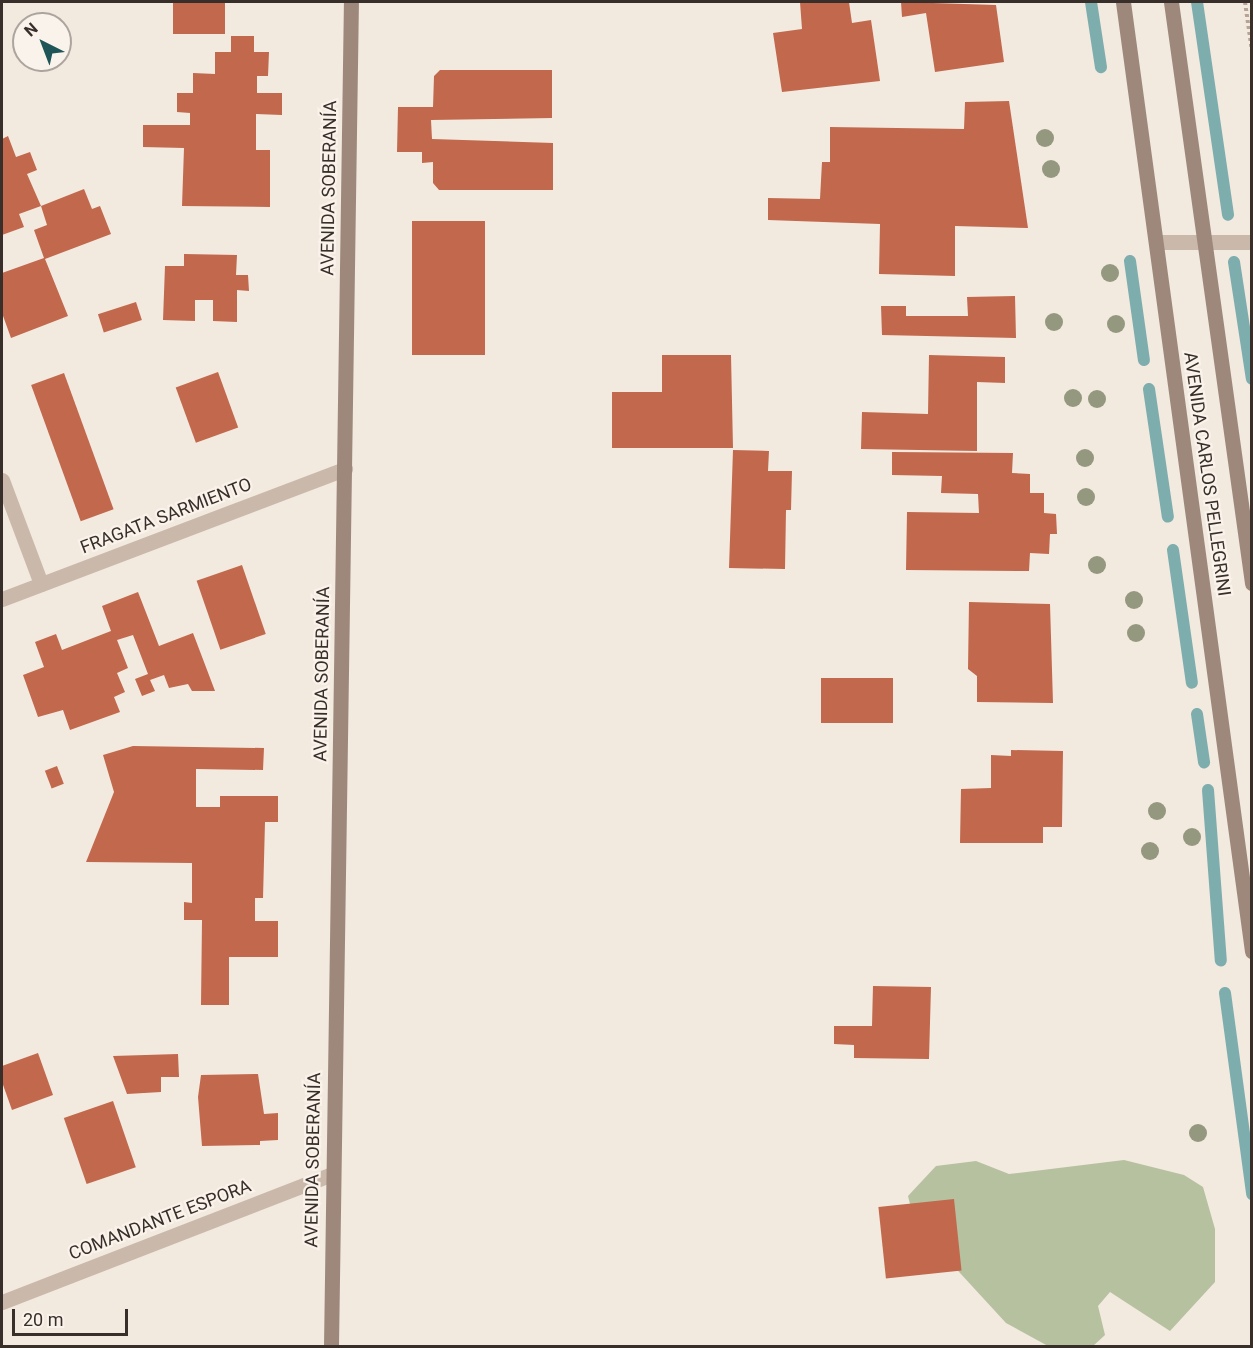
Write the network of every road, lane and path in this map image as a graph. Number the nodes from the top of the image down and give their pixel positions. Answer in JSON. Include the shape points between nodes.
{"nodes":[{"id":1,"x":351,"y":2,"type":"edge"},
{"id":2,"x":1123,"y":2,"type":"edge"},
{"id":3,"x":1171,"y":2,"type":"edge"},
{"id":4,"x":1245,"y":2,"type":"edge"},
{"id":5,"x":1251,"y":51,"type":"edge"},
{"id":6,"x":1157,"y":242,"type":"junction"},
{"id":7,"x":1205,"y":242,"type":"junction"},
{"id":8,"x":1251,"y":242,"type":"edge"},
{"id":9,"x":345,"y":468,"type":"junction"},
{"id":10,"x":2,"y":480,"type":"edge"},
{"id":11,"x":1251,"y":583,"type":"edge"},
{"id":12,"x":41,"y":584,"type":"junction"},
{"id":13,"x":2,"y":600,"type":"edge"},
{"id":14,"x":1251,"y":951,"type":"edge"},
{"id":15,"x":332,"y":1174,"type":"junction"},
{"id":16,"x":2,"y":1302,"type":"edge"},
{"id":17,"x":332,"y":1347,"type":"edge"}],
"edges":[{"from":1,"to":9,"type":"main road","name":"AVENIDA SOBERANÍA"},
{"from":2,"to":6,"type":"main road","name":"AVENIDA CARLOS PELLEGRINI"},
{"from":3,"to":7,"type":"main road","name":"AVENIDA CARLOS PELLEGRINI"},
{"from":4,"to":5,"type":"path"},
{"from":6,"to":7,"type":"street"},
{"from":6,"to":14,"type":"main road","name":"AVENIDA CARLOS PELLEGRINI"},
{"from":7,"to":8,"type":"street"},
{"from":7,"to":11,"type":"main road","name":"AVENIDA CARLOS PELLEGRINI"},
{"from":9,"to":12,"type":"street","name":"FRAGATA SARMIENTO"},
{"from":9,"to":15,"type":"main road","name":"AVENIDA SOBERANÍA"},
{"from":10,"to":12,"type":"street"},
{"from":12,"to":13,"type":"street","name":"FRAGATA SARMIENTO"},
{"from":15,"to":16,"type":"street","name":"COMANDANTE ESPORA"},
{"from":15,"to":17,"type":"main road","name":"AVENIDA SOBERANÍA"}]}
